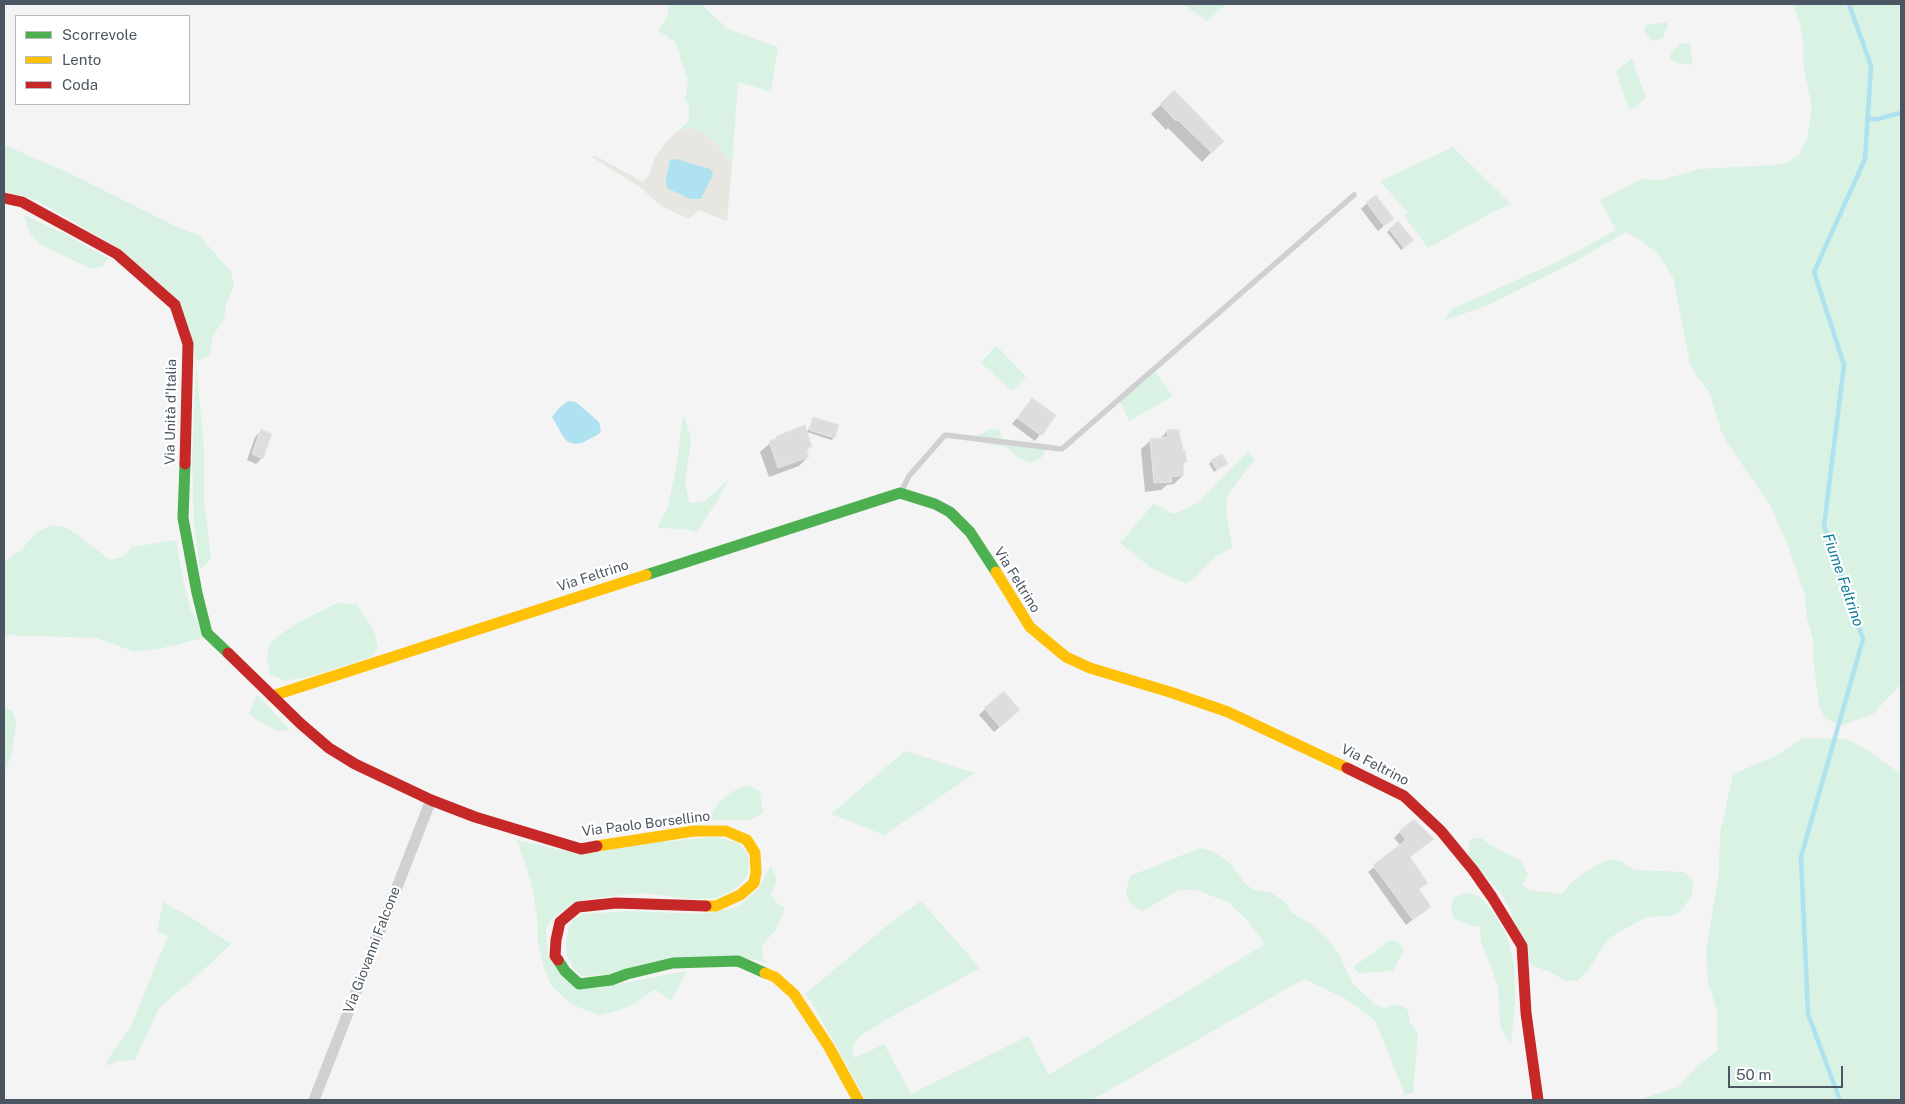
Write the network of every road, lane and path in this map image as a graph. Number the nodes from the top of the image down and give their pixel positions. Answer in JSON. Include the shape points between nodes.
{"nodes":[{"id":1,"x":1354,"y":195,"type":"dead end"},
{"id":2,"x":4,"y":198,"type":"edge"},
{"id":3,"x":900,"y":494,"type":"junction"},
{"id":4,"x":272,"y":696,"type":"junction"},
{"id":5,"x":431,"y":800,"type":"junction"},
{"id":6,"x":314,"y":1100,"type":"edge"},
{"id":7,"x":858,"y":1100,"type":"edge"},
{"id":8,"x":1538,"y":1100,"type":"edge"}],
"edges":[{"from":1,"to":3,"type":"lane","via":[[1062,450],[945,435],[909,476]]},
{"from":2,"to":4,"type":"street","name":"Via Unità d'Italia","via":[[22,202],[117,254],[175,305],[188,344],[183,518],[197,593],[207,633]]},
{"from":3,"to":4,"type":"street","name":"Via Feltrino"},
{"from":3,"to":8,"type":"street","name":"Via Feltrino","via":[[950,512],[970,532],[1030,627],[1066,657],[1090,668],[1228,712],[1404,796],[1441,831],[1473,870],[1522,946],[1526,1013]]},
{"from":4,"to":5,"type":"street","name":"Via Paolo Borsellino","via":[[328,748]]},
{"from":5,"to":6,"type":"street","name":"Via Giovanni Falcone"},
{"from":5,"to":7,"type":"street","name":"Via Paolo Borsellino","via":[[581,849],[694,831],[726,831],[747,840],[755,853],[756,872],[754,883],[740,895],[716,906],[616,903],[578,907],[560,922],[555,956],[579,984],[611,980],[673,963],[706,961],[738,960],[768,973],[794,994]]}]}
